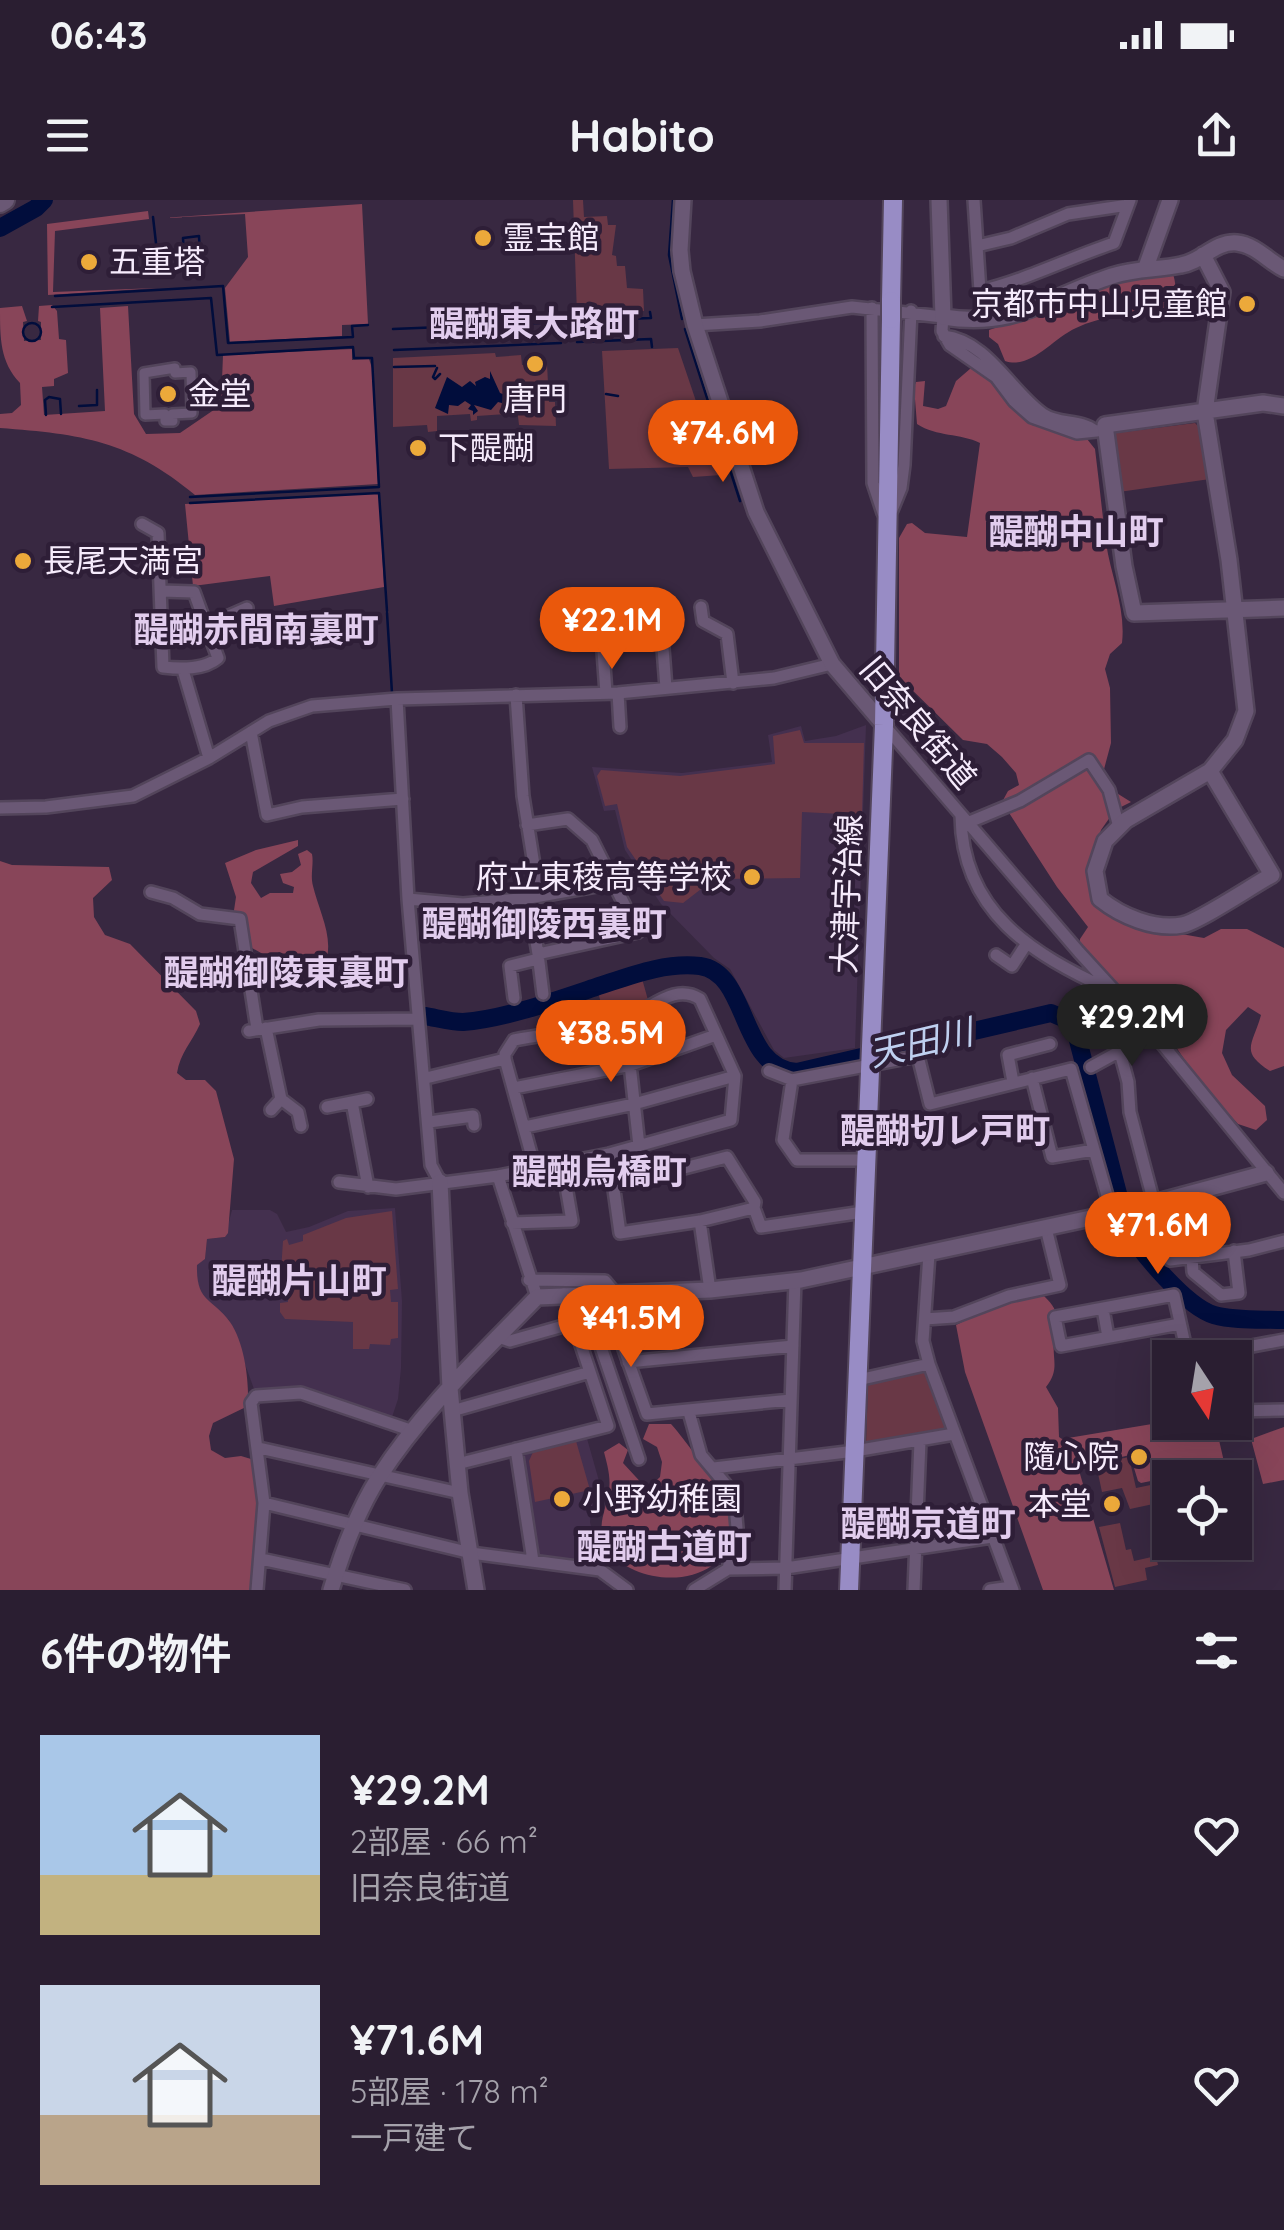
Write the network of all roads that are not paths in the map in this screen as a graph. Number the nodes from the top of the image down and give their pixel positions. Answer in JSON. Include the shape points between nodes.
{"nodes":[{"id":1,"x":683,"y":200,"type":"edge"},
{"id":2,"x":893,"y":200,"type":"edge"},
{"id":3,"x":974,"y":200,"type":"edge"},
{"id":4,"x":1170,"y":200,"type":"edge"},
{"id":5,"x":941,"y":201,"type":"edge"},
{"id":6,"x":1129,"y":203,"type":"edge"},
{"id":7,"x":977,"y":246,"type":"junction"},
{"id":8,"x":1203,"y":255,"type":"junction"},
{"id":9,"x":1146,"y":267,"type":"junction"},
{"id":10,"x":1284,"y":269,"type":"edge"},
{"id":11,"x":872,"y":308,"type":"junction"},
{"id":12,"x":911,"y":312,"type":"junction"},
{"id":13,"x":943,"y":317,"type":"junction"},
{"id":14,"x":695,"y":325,"type":"junction"},
{"id":15,"x":144,"y":374,"type":"joint"},
{"id":16,"x":1284,"y":406,"type":"edge"},
{"id":17,"x":1205,"y":412,"type":"junction"},
{"id":18,"x":1100,"y":430,"type":"junction"},
{"id":19,"x":886,"y":522,"type":"junction"},
{"id":20,"x":142,"y":524,"type":"dead end"},
{"id":21,"x":160,"y":590,"type":"junction"},
{"id":22,"x":700,"y":607,"type":"dead end"},
{"id":23,"x":247,"y":608,"type":"dead end"},
{"id":24,"x":1236,"y":608,"type":"junction"},
{"id":25,"x":1284,"y":608,"type":"edge"},
{"id":26,"x":206,"y":626,"type":"junction"},
{"id":27,"x":662,"y":635,"type":"dead end"},
{"id":28,"x":603,"y":651,"type":"dead end"},
{"id":29,"x":832,"y":664,"type":"junction"},
{"id":30,"x":183,"y":670,"type":"junction"},
{"id":31,"x":733,"y":683,"type":"junction"},
{"id":32,"x":666,"y":688,"type":"junction"},
{"id":33,"x":612,"y":693,"type":"junction"},
{"id":34,"x":516,"y":695,"type":"junction"},
{"id":35,"x":398,"y":699,"type":"junction"},
{"id":36,"x":884,"y":725,"type":"junction"},
{"id":37,"x":620,"y":727,"type":"dead end"},
{"id":38,"x":250,"y":732,"type":"junction"},
{"id":39,"x":209,"y":758,"type":"junction"},
{"id":40,"x":1210,"y":771,"type":"junction"},
{"id":41,"x":403,"y":800,"type":"junction"},
{"id":42,"x":0,"y":808,"type":"edge"},
{"id":43,"x":964,"y":819,"type":"junction"},
{"id":44,"x":527,"y":825,"type":"junction"},
{"id":45,"x":1118,"y":828,"type":"junction"},
{"id":46,"x":613,"y":883,"type":"junction"},
{"id":47,"x":152,"y":892,"type":"dead end"},
{"id":48,"x":534,"y":897,"type":"junction"},
{"id":49,"x":408,"y":899,"type":"junction"},
{"id":50,"x":1027,"y":943,"type":"junction"},
{"id":51,"x":996,"y":955,"type":"dead end"},
{"id":52,"x":538,"y":956,"type":"junction"},
{"id":53,"x":1114,"y":992,"type":"junction"},
{"id":54,"x":543,"y":994,"type":"dead end"},
{"id":55,"x":514,"y":998,"type":"dead end"},
{"id":56,"x":418,"y":1019,"type":"junction"},
{"id":57,"x":625,"y":1019,"type":"junction"},
{"id":58,"x":257,"y":1029,"type":"junction"},
{"id":59,"x":1153,"y":1032,"type":"junction"},
{"id":60,"x":716,"y":1035,"type":"junction"},
{"id":61,"x":1050,"y":1044,"type":"dead end"},
{"id":62,"x":1120,"y":1052,"type":"junction"},
{"id":63,"x":505,"y":1059,"type":"junction"},
{"id":64,"x":630,"y":1065,"type":"junction"},
{"id":65,"x":870,"y":1066,"type":"junction"},
{"id":66,"x":1091,"y":1067,"type":"dead end"},
{"id":67,"x":769,"y":1071,"type":"dead end"},
{"id":68,"x":735,"y":1076,"type":"junction"},
{"id":69,"x":426,"y":1078,"type":"junction"},
{"id":70,"x":1032,"y":1078,"type":"junction"},
{"id":71,"x":792,"y":1080,"type":"junction"},
{"id":72,"x":1013,"y":1082,"type":"junction"},
{"id":73,"x":514,"y":1088,"type":"junction"},
{"id":74,"x":367,"y":1099,"type":"dead end"},
{"id":75,"x":280,"y":1100,"type":"junction"},
{"id":76,"x":352,"y":1102,"type":"junction"},
{"id":77,"x":634,"y":1104,"type":"junction"},
{"id":78,"x":327,"y":1107,"type":"dead end"},
{"id":79,"x":270,"y":1110,"type":"dead end"},
{"id":80,"x":429,"y":1122,"type":"junction"},
{"id":81,"x":300,"y":1126,"type":"dead end"},
{"id":82,"x":474,"y":1126,"type":"dead end"},
{"id":83,"x":525,"y":1127,"type":"junction"},
{"id":84,"x":639,"y":1146,"type":"junction"},
{"id":85,"x":1094,"y":1150,"type":"junction"},
{"id":86,"x":609,"y":1154,"type":"junction"},
{"id":87,"x":865,"y":1160,"type":"junction"},
{"id":88,"x":562,"y":1164,"type":"junction"},
{"id":89,"x":535,"y":1168,"type":"junction"},
{"id":90,"x":1266,"y":1173,"type":"junction"},
{"id":91,"x":498,"y":1176,"type":"junction"},
{"id":92,"x":339,"y":1182,"type":"dead end"},
{"id":93,"x":440,"y":1182,"type":"junction"},
{"id":94,"x":614,"y":1186,"type":"junction"},
{"id":95,"x":368,"y":1187,"type":"junction"},
{"id":96,"x":1284,"y":1193,"type":"edge"},
{"id":97,"x":1154,"y":1203,"type":"junction"},
{"id":98,"x":754,"y":1208,"type":"junction"},
{"id":99,"x":1120,"y":1211,"type":"junction"},
{"id":100,"x":863,"y":1212,"type":"junction"},
{"id":101,"x":700,"y":1221,"type":"junction"},
{"id":102,"x":512,"y":1223,"type":"junction"},
{"id":103,"x":1046,"y":1228,"type":"junction"},
{"id":104,"x":1284,"y":1241,"type":"edge"},
{"id":105,"x":1234,"y":1252,"type":"junction"},
{"id":106,"x":928,"y":1254,"type":"junction"},
{"id":107,"x":1192,"y":1257,"type":"junction"},
{"id":108,"x":1170,"y":1260,"type":"dead end"},
{"id":109,"x":862,"y":1268,"type":"junction"},
{"id":110,"x":529,"y":1280,"type":"junction"},
{"id":111,"x":794,"y":1280,"type":"junction"},
{"id":112,"x":710,"y":1290,"type":"junction"},
{"id":113,"x":609,"y":1293,"type":"junction"},
{"id":114,"x":564,"y":1294,"type":"junction"},
{"id":115,"x":583,"y":1294,"type":"junction"},
{"id":116,"x":537,"y":1297,"type":"junction"},
{"id":117,"x":1102,"y":1309,"type":"junction"},
{"id":118,"x":925,"y":1319,"type":"junction"},
{"id":119,"x":574,"y":1323,"type":"junction"},
{"id":120,"x":1180,"y":1324,"type":"junction"},
{"id":121,"x":1108,"y":1336,"type":"junction"},
{"id":122,"x":499,"y":1337,"type":"junction"},
{"id":123,"x":1184,"y":1340,"type":"edge"},
{"id":124,"x":1284,"y":1340,"type":"edge"},
{"id":125,"x":792,"y":1346,"type":"junction"},
{"id":126,"x":1252,"y":1346,"type":"edge"},
{"id":127,"x":628,"y":1362,"type":"junction"},
{"id":128,"x":929,"y":1364,"type":"junction"},
{"id":129,"x":590,"y":1372,"type":"junction"},
{"id":130,"x":858,"y":1380,"type":"junction"},
{"id":131,"x":450,"y":1388,"type":"junction"},
{"id":132,"x":791,"y":1400,"type":"junction"},
{"id":133,"x":1284,"y":1410,"type":"edge"},
{"id":134,"x":452,"y":1411,"type":"junction"},
{"id":135,"x":1252,"y":1411,"type":"edge"},
{"id":136,"x":689,"y":1412,"type":"junction"},
{"id":137,"x":413,"y":1431,"type":"junction"},
{"id":138,"x":954,"y":1434,"type":"junction"},
{"id":139,"x":920,"y":1440,"type":"junction"},
{"id":140,"x":259,"y":1448,"type":"junction"},
{"id":141,"x":516,"y":1449,"type":"junction"},
{"id":142,"x":855,"y":1451,"type":"junction"},
{"id":143,"x":789,"y":1458,"type":"junction"},
{"id":144,"x":639,"y":1459,"type":"dead end"},
{"id":145,"x":457,"y":1464,"type":"junction"},
{"id":146,"x":714,"y":1468,"type":"junction"},
{"id":147,"x":380,"y":1475,"type":"junction"},
{"id":148,"x":460,"y":1493,"type":"junction"},
{"id":149,"x":264,"y":1503,"type":"junction"},
{"id":150,"x":357,"y":1523,"type":"junction"},
{"id":151,"x":992,"y":1537,"type":"junction"},
{"id":152,"x":916,"y":1549,"type":"junction"},
{"id":153,"x":471,"y":1552,"type":"junction"},
{"id":154,"x":261,"y":1559,"type":"junction"},
{"id":155,"x":850,"y":1559,"type":"junction"},
{"id":156,"x":533,"y":1561,"type":"junction"},
{"id":157,"x":786,"y":1568,"type":"junction"},
{"id":158,"x":728,"y":1569,"type":"junction"},
{"id":159,"x":334,"y":1582,"type":"edge"},
{"id":160,"x":1012,"y":1588,"type":"edge"},
{"id":161,"x":257,"y":1590,"type":"edge"},
{"id":162,"x":405,"y":1590,"type":"edge"},
{"id":163,"x":476,"y":1590,"type":"edge"},
{"id":164,"x":626,"y":1590,"type":"edge"},
{"id":165,"x":694,"y":1590,"type":"edge"},
{"id":166,"x":786,"y":1590,"type":"edge"},
{"id":167,"x":849,"y":1590,"type":"edge"},
{"id":168,"x":914,"y":1590,"type":"edge"},
{"id":169,"x":990,"y":1590,"type":"edge"}],
"edges":[{"from":1,"to":14,"type":"street","name":"旧奈良街道","via":[[680,250]]},
{"from":2,"to":19,"type":"main road","name":"大津宇治線"},
{"from":3,"to":7,"type":"street"},
{"from":4,"to":9,"type":"street"},
{"from":5,"to":13,"type":"street"},
{"from":6,"to":7,"type":"street","via":[[1068,214]]},
{"from":6,"to":7,"type":"street","via":[[1114,243],[1011,284],[980,291]]},
{"from":8,"to":9,"type":"street","via":[[1180,266]]},
{"from":8,"to":10,"type":"street","via":[[1235,243],[1252,246]]},
{"from":8,"to":17,"type":"street","via":[[1222,292]]},
{"from":9,"to":13,"type":"street","via":[[1016,316]]},
{"from":11,"to":12,"type":"street"},
{"from":11,"to":14,"type":"street"},
{"from":11,"to":19,"type":"street","via":[[872,483]]},
{"from":12,"to":13,"type":"street"},
{"from":12,"to":19,"type":"street","via":[[903,476]]},
{"from":13,"to":18,"type":"street","via":[[944,336],[996,364],[1032,406],[1050,418]]},
{"from":14,"to":29,"type":"street","name":"旧奈良街道","via":[[756,512]]},
{"from":15,"to":15,"type":"street","via":[[191,372],[192,414],[172,414],[169,421],[165,414],[145,415]]},
{"from":16,"to":17,"type":"street"},
{"from":17,"to":18,"type":"street"},
{"from":17,"to":24,"type":"street"},
{"from":18,"to":24,"type":"street","via":[[1134,613]]},
{"from":19,"to":36,"type":"main road","name":"大津宇治線"},
{"from":20,"to":21,"type":"street","via":[[158,532]]},
{"from":21,"to":26,"type":"street","via":[[194,592]]},
{"from":21,"to":30,"type":"street","via":[[163,666]]},
{"from":22,"to":31,"type":"street","via":[[702,620],[726,634]]},
{"from":23,"to":26,"type":"street"},
{"from":24,"to":25,"type":"street"},
{"from":24,"to":40,"type":"street","via":[[1246,711],[1235,740]]},
{"from":26,"to":30,"type":"street","via":[[218,658]]},
{"from":27,"to":32,"type":"street"},
{"from":28,"to":33,"type":"street"},
{"from":29,"to":31,"type":"street"},
{"from":29,"to":36,"type":"street","name":"旧奈良街道"},
{"from":30,"to":39,"type":"street"},
{"from":31,"to":32,"type":"street"},
{"from":32,"to":33,"type":"street"},
{"from":33,"to":34,"type":"street"},
{"from":33,"to":37,"type":"street"},
{"from":34,"to":35,"type":"street"},
{"from":34,"to":44,"type":"street"},
{"from":35,"to":38,"type":"street","via":[[312,706]]},
{"from":35,"to":41,"type":"street"},
{"from":36,"to":43,"type":"street","name":"旧奈良街道"},
{"from":36,"to":65,"type":"main road","name":"大津宇治線"},
{"from":38,"to":39,"type":"street"},
{"from":38,"to":41,"type":"street","via":[[267,815]]},
{"from":39,"to":42,"type":"street","via":[[133,796]]},
{"from":40,"to":45,"type":"street"},
{"from":40,"to":45,"type":"street","via":[[1272,874],[1184,925],[1150,923],[1100,899],[1095,871],[1105,841]]},
{"from":41,"to":49,"type":"street"},
{"from":43,"to":45,"type":"street","via":[[1020,801],[1089,760],[1109,790]]},
{"from":43,"to":50,"type":"street","via":[[970,866],[988,906]]},
{"from":43,"to":53,"type":"street","name":"旧奈良街道"},
{"from":44,"to":46,"type":"street","via":[[568,819],[592,840]]},
{"from":44,"to":48,"type":"street"},
{"from":46,"to":48,"type":"street"},
{"from":46,"to":52,"type":"street","via":[[638,932]]},
{"from":47,"to":58,"type":"street","via":[[200,914],[240,920]]},
{"from":48,"to":49,"type":"street","via":[[463,904]]},
{"from":48,"to":52,"type":"street"},
{"from":49,"to":56,"type":"street"},
{"from":50,"to":51,"type":"street","via":[[1012,966]]},
{"from":50,"to":53,"type":"street"},
{"from":52,"to":54,"type":"street"},
{"from":52,"to":55,"type":"street","via":[[510,966]]},
{"from":53,"to":59,"type":"street","name":"旧奈良街道"},
{"from":56,"to":58,"type":"street","via":[[319,1020]]},
{"from":56,"to":69,"type":"street"},
{"from":57,"to":60,"type":"street","via":[[688,993],[700,999]]},
{"from":57,"to":63,"type":"street","via":[[514,1040]]},
{"from":57,"to":64,"type":"street"},
{"from":58,"to":75,"type":"street"},
{"from":59,"to":62,"type":"street"},
{"from":59,"to":90,"type":"street","name":"旧奈良街道"},
{"from":60,"to":64,"type":"street"},
{"from":60,"to":68,"type":"street"},
{"from":61,"to":72,"type":"street","via":[[1008,1055]]},
{"from":62,"to":66,"type":"street"},
{"from":62,"to":97,"type":"street"},
{"from":63,"to":69,"type":"street"},
{"from":63,"to":73,"type":"street"},
{"from":64,"to":73,"type":"street"},
{"from":64,"to":77,"type":"street"},
{"from":65,"to":71,"type":"street"},
{"from":65,"to":72,"type":"street","via":[[918,1056],[930,1104]]},
{"from":65,"to":87,"type":"main road","name":"大津宇治線"},
{"from":67,"to":71,"type":"street"},
{"from":68,"to":77,"type":"street"},
{"from":68,"to":84,"type":"street","via":[[732,1120]]},
{"from":69,"to":80,"type":"street"},
{"from":70,"to":72,"type":"street"},
{"from":70,"to":85,"type":"street","via":[[1052,1157]]},
{"from":70,"to":85,"type":"street","via":[[1071,1069]]},
{"from":71,"to":87,"type":"street","via":[[783,1140],[798,1160]]},
{"from":73,"to":83,"type":"street"},
{"from":74,"to":76,"type":"street"},
{"from":75,"to":79,"type":"street"},
{"from":75,"to":81,"type":"street","via":[[298,1112]]},
{"from":76,"to":78,"type":"street"},
{"from":76,"to":95,"type":"street"},
{"from":77,"to":83,"type":"street"},
{"from":77,"to":84,"type":"street"},
{"from":80,"to":82,"type":"street","via":[[473,1116]]},
{"from":80,"to":93,"type":"street"},
{"from":83,"to":89,"type":"street"},
{"from":84,"to":86,"type":"street"},
{"from":85,"to":99,"type":"street"},
{"from":86,"to":88,"type":"street"},
{"from":86,"to":94,"type":"street"},
{"from":87,"to":100,"type":"main road","name":"大津宇治線"},
{"from":88,"to":89,"type":"street"},
{"from":88,"to":102,"type":"street","via":[[572,1221]]},
{"from":89,"to":91,"type":"street"},
{"from":90,"to":96,"type":"street","name":"旧奈良街道"},
{"from":90,"to":97,"type":"street"},
{"from":91,"to":93,"type":"street"},
{"from":91,"to":102,"type":"street"},
{"from":92,"to":95,"type":"street"},
{"from":93,"to":95,"type":"street"},
{"from":93,"to":131,"type":"street"},
{"from":94,"to":98,"type":"street","via":[[726,1157]]},
{"from":94,"to":101,"type":"street","via":[[620,1233]]},
{"from":97,"to":99,"type":"street"},
{"from":98,"to":100,"type":"street","via":[[760,1227]]},
{"from":98,"to":101,"type":"street"},
{"from":99,"to":103,"type":"street"},
{"from":100,"to":109,"type":"main road","name":"大津宇治線"},
{"from":101,"to":112,"type":"street"},
{"from":102,"to":110,"type":"street"},
{"from":103,"to":106,"type":"street"},
{"from":103,"to":118,"type":"street","via":[[1060,1285],[954,1317]]},
{"from":104,"to":105,"type":"street"},
{"from":105,"to":107,"type":"street"},
{"from":105,"to":107,"type":"street","via":[[1240,1292],[1221,1295],[1194,1272]]},
{"from":106,"to":109,"type":"street"},
{"from":106,"to":118,"type":"street"},
{"from":107,"to":108,"type":"street"},
{"from":109,"to":111,"type":"street"},
{"from":109,"to":130,"type":"main road","name":"大津宇治線"},
{"from":110,"to":113,"type":"street","via":[[605,1282]]},
{"from":110,"to":116,"type":"street"},
{"from":111,"to":112,"type":"street"},
{"from":111,"to":125,"type":"street"},
{"from":112,"to":113,"type":"street"},
{"from":113,"to":115,"type":"street"},
{"from":113,"to":127,"type":"street"},
{"from":114,"to":115,"type":"street"},
{"from":114,"to":116,"type":"street"},
{"from":114,"to":119,"type":"street"},
{"from":115,"to":144,"type":"street"},
{"from":116,"to":122,"type":"street"},
{"from":117,"to":120,"type":"street","via":[[1174,1295]]},
{"from":117,"to":121,"type":"street"},
{"from":117,"to":121,"type":"street","via":[[1055,1317],[1061,1346]]},
{"from":118,"to":128,"type":"street"},
{"from":119,"to":122,"type":"street"},
{"from":119,"to":129,"type":"street"},
{"from":120,"to":121,"type":"street"},
{"from":120,"to":123,"type":"street"},
{"from":122,"to":131,"type":"street"},
{"from":124,"to":126,"type":"street"},
{"from":125,"to":127,"type":"street"},
{"from":125,"to":132,"type":"street"},
{"from":127,"to":136,"type":"street","via":[[647,1414]]},
{"from":128,"to":130,"type":"street"},
{"from":128,"to":138,"type":"street"},
{"from":129,"to":134,"type":"street"},
{"from":129,"to":141,"type":"street","via":[[608,1426]]},
{"from":130,"to":142,"type":"main road","name":"大津宇治線"},
{"from":131,"to":134,"type":"street"},
{"from":131,"to":137,"type":"street"},
{"from":132,"to":136,"type":"street"},
{"from":132,"to":143,"type":"street"},
{"from":133,"to":135,"type":"street"},
{"from":134,"to":145,"type":"street"},
{"from":136,"to":146,"type":"street","via":[[701,1455]]},
{"from":137,"to":140,"type":"street","via":[[301,1393],[256,1396],[251,1403]]},
{"from":137,"to":147,"type":"street"},
{"from":138,"to":139,"type":"street"},
{"from":138,"to":151,"type":"street"},
{"from":139,"to":142,"type":"street"},
{"from":139,"to":152,"type":"street"},
{"from":140,"to":147,"type":"street"},
{"from":140,"to":149,"type":"street"},
{"from":141,"to":145,"type":"street"},
{"from":141,"to":156,"type":"street"},
{"from":142,"to":143,"type":"street"},
{"from":142,"to":155,"type":"main road","name":"大津宇治線"},
{"from":143,"to":146,"type":"street"},
{"from":143,"to":157,"type":"street"},
{"from":145,"to":148,"type":"street"},
{"from":146,"to":158,"type":"street","via":[[735,1506]]},
{"from":147,"to":148,"type":"street"},
{"from":147,"to":150,"type":"street"},
{"from":148,"to":153,"type":"street"},
{"from":149,"to":150,"type":"street"},
{"from":149,"to":154,"type":"street"},
{"from":150,"to":153,"type":"street"},
{"from":150,"to":159,"type":"street"},
{"from":151,"to":152,"type":"street"},
{"from":151,"to":160,"type":"street"},
{"from":152,"to":155,"type":"street"},
{"from":152,"to":168,"type":"street"},
{"from":153,"to":156,"type":"street"},
{"from":153,"to":163,"type":"street"},
{"from":154,"to":159,"type":"street"},
{"from":154,"to":161,"type":"street"},
{"from":155,"to":157,"type":"street"},
{"from":155,"to":167,"type":"main road","name":"大津宇治線"},
{"from":156,"to":164,"type":"street","via":[[600,1570]]},
{"from":157,"to":158,"type":"street"},
{"from":157,"to":166,"type":"street"},
{"from":158,"to":165,"type":"street"},
{"from":159,"to":162,"type":"street"},
{"from":160,"to":169,"type":"street"}]}
